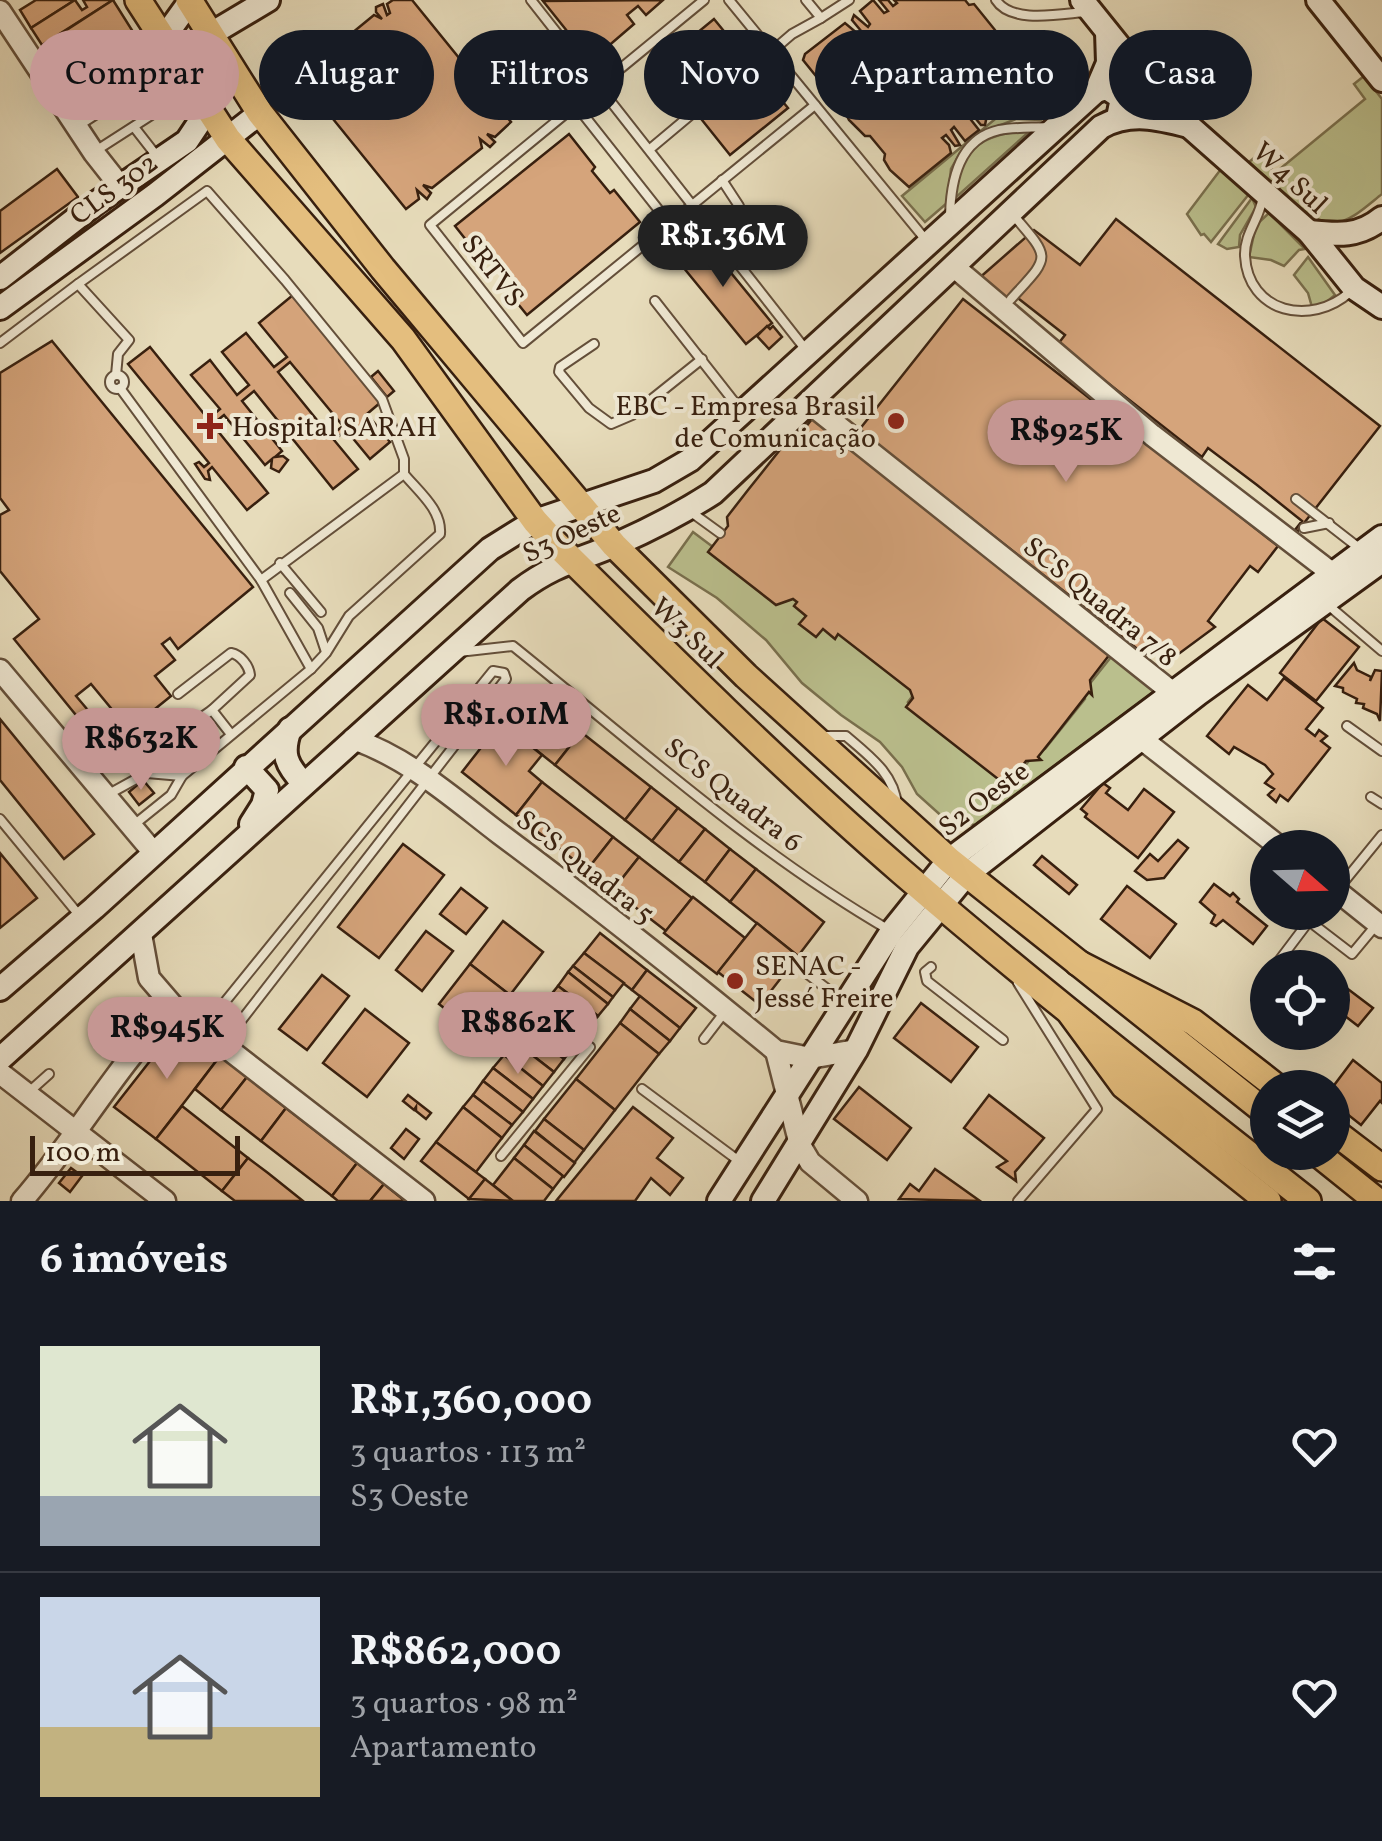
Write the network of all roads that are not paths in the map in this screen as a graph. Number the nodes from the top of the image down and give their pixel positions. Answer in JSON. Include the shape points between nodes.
{"nodes":[{"id":1,"x":138,"y":0,"type":"edge"},
{"id":2,"x":190,"y":0,"type":"edge"},
{"id":3,"x":268,"y":0,"type":"edge"},
{"id":4,"x":531,"y":0,"type":"edge"},
{"id":5,"x":704,"y":0,"type":"edge"},
{"id":6,"x":729,"y":0,"type":"edge"},
{"id":7,"x":806,"y":0,"type":"edge"},
{"id":8,"x":849,"y":0,"type":"edge"},
{"id":9,"x":996,"y":0,"type":"edge"},
{"id":10,"x":1318,"y":0,"type":"edge"},
{"id":11,"x":1086,"y":6,"type":"edge"},
{"id":12,"x":0,"y":11,"type":"edge"},
{"id":13,"x":821,"y":18,"type":"junction"},
{"id":14,"x":157,"y":30,"type":"edge"},
{"id":15,"x":168,"y":30,"type":"edge"},
{"id":16,"x":209,"y":30,"type":"edge"},
{"id":17,"x":218,"y":30,"type":"edge"},
{"id":18,"x":555,"y":30,"type":"edge"},
{"id":19,"x":753,"y":30,"type":"edge"},
{"id":20,"x":795,"y":32,"type":"edge"},
{"id":21,"x":1107,"y":32,"type":"junction"},
{"id":22,"x":624,"y":65,"type":"edge"},
{"id":23,"x":239,"y":79,"type":"edge"},
{"id":24,"x":1382,"y":80,"type":"edge"},
{"id":25,"x":795,"y":81,"type":"edge"},
{"id":26,"x":1109,"y":89,"type":"edge"},
{"id":27,"x":1096,"y":91,"type":"junction"},
{"id":28,"x":815,"y":105,"type":"joint"},
{"id":29,"x":259,"y":111,"type":"edge"},
{"id":30,"x":259,"y":114,"type":"edge"},
{"id":31,"x":624,"y":116,"type":"edge"},
{"id":32,"x":199,"y":120,"type":"edge"},
{"id":33,"x":216,"y":120,"type":"edge"},
{"id":34,"x":266,"y":120,"type":"edge"},
{"id":35,"x":557,"y":120,"type":"edge"},
{"id":36,"x":588,"y":120,"type":"edge"},
{"id":37,"x":685,"y":120,"type":"edge"},
{"id":38,"x":827,"y":120,"type":"edge"},
{"id":39,"x":1114,"y":120,"type":"edge"},
{"id":40,"x":1164,"y":120,"type":"edge"},
{"id":41,"x":134,"y":126,"type":"junction"},
{"id":42,"x":1058,"y":126,"type":"junction"},
{"id":43,"x":1189,"y":126,"type":"junction"},
{"id":44,"x":76,"y":127,"type":"junction"},
{"id":45,"x":228,"y":139,"type":"junction"},
{"id":46,"x":650,"y":149,"type":"junction"},
{"id":47,"x":96,"y":156,"type":"junction"},
{"id":48,"x":159,"y":160,"type":"junction"},
{"id":49,"x":722,"y":180,"type":"junction"},
{"id":50,"x":120,"y":186,"type":"junction"},
{"id":51,"x":1264,"y":192,"type":"junction"},
{"id":52,"x":154,"y":196,"type":"junction"},
{"id":53,"x":96,"y":203,"type":"junction"},
{"id":54,"x":692,"y":204,"type":"junction"},
{"id":55,"x":738,"y":206,"type":"dead end"},
{"id":56,"x":1010,"y":211,"type":"junction"},
{"id":57,"x":1382,"y":218,"type":"edge"},
{"id":58,"x":668,"y":223,"type":"junction"},
{"id":59,"x":949,"y":224,"type":"junction"},
{"id":60,"x":1309,"y":232,"type":"junction"},
{"id":61,"x":928,"y":242,"type":"junction"},
{"id":62,"x":322,"y":250,"type":"junction"},
{"id":63,"x":953,"y":266,"type":"junction"},
{"id":64,"x":383,"y":269,"type":"junction"},
{"id":65,"x":0,"y":278,"type":"edge"},
{"id":66,"x":78,"y":284,"type":"junction"},
{"id":67,"x":1354,"y":288,"type":"junction"},
{"id":68,"x":1011,"y":299,"type":"dead end"},
{"id":69,"x":655,"y":300,"type":"dead end"},
{"id":70,"x":1382,"y":307,"type":"edge"},
{"id":71,"x":0,"y":308,"type":"edge"},
{"id":72,"x":0,"y":342,"type":"edge"},
{"id":73,"x":594,"y":344,"type":"dead end"},
{"id":74,"x":808,"y":352,"type":"junction"},
{"id":75,"x":702,"y":359,"type":"junction"},
{"id":76,"x":809,"y":402,"type":"junction"},
{"id":77,"x":742,"y":412,"type":"junction"},
{"id":78,"x":404,"y":474,"type":"junction"},
{"id":79,"x":1296,"y":499,"type":"dead end"},
{"id":80,"x":582,"y":507,"type":"junction"},
{"id":81,"x":687,"y":509,"type":"junction"},
{"id":82,"x":535,"y":522,"type":"junction"},
{"id":83,"x":1329,"y":523,"type":"junction"},
{"id":84,"x":1304,"y":528,"type":"dead end"},
{"id":85,"x":720,"y":533,"type":"dead end"},
{"id":86,"x":1382,"y":537,"type":"edge"},
{"id":87,"x":614,"y":545,"type":"junction"},
{"id":88,"x":1372,"y":556,"type":"edge"},
{"id":89,"x":571,"y":559,"type":"junction"},
{"id":90,"x":280,"y":564,"type":"junction"},
{"id":91,"x":1333,"y":574,"type":"junction"},
{"id":92,"x":260,"y":580,"type":"junction"},
{"id":93,"x":290,"y":592,"type":"dead end"},
{"id":94,"x":1324,"y":601,"type":"junction"},
{"id":95,"x":321,"y":612,"type":"dead end"},
{"id":96,"x":1382,"y":650,"type":"edge"},
{"id":97,"x":450,"y":652,"type":"junction"},
{"id":98,"x":326,"y":653,"type":"junction"},
{"id":99,"x":311,"y":669,"type":"junction"},
{"id":100,"x":0,"y":670,"type":"edge"},
{"id":101,"x":1172,"y":692,"type":"junction"},
{"id":102,"x":178,"y":694,"type":"dead end"},
{"id":103,"x":212,"y":710,"type":"junction"},
{"id":104,"x":1347,"y":726,"type":"dead end"},
{"id":105,"x":290,"y":729,"type":"junction"},
{"id":106,"x":230,"y":733,"type":"junction"},
{"id":107,"x":171,"y":739,"type":"dead end"},
{"id":108,"x":353,"y":739,"type":"junction"},
{"id":109,"x":1142,"y":740,"type":"junction"},
{"id":110,"x":820,"y":743,"type":"junction"},
{"id":111,"x":1382,"y":750,"type":"edge"},
{"id":112,"x":246,"y":767,"type":"junction"},
{"id":113,"x":421,"y":774,"type":"junction"},
{"id":114,"x":795,"y":774,"type":"junction"},
{"id":115,"x":182,"y":776,"type":"junction"},
{"id":116,"x":304,"y":784,"type":"junction"},
{"id":117,"x":107,"y":795,"type":"junction"},
{"id":118,"x":1371,"y":796,"type":"dead end"},
{"id":119,"x":1382,"y":804,"type":"edge"},
{"id":120,"x":0,"y":818,"type":"edge"},
{"id":121,"x":132,"y":827,"type":"junction"},
{"id":122,"x":365,"y":829,"type":"junction"},
{"id":123,"x":1258,"y":830,"type":"edge"},
{"id":124,"x":1382,"y":835,"type":"edge"},
{"id":125,"x":382,"y":840,"type":"junction"},
{"id":126,"x":240,"y":845,"type":"junction"},
{"id":127,"x":154,"y":853,"type":"junction"},
{"id":128,"x":957,"y":868,"type":"junction"},
{"id":129,"x":1350,"y":872,"type":"edge"},
{"id":130,"x":932,"y":897,"type":"junction"},
{"id":131,"x":1350,"y":901,"type":"edge"},
{"id":132,"x":82,"y":918,"type":"junction"},
{"id":133,"x":1380,"y":926,"type":"edge"},
{"id":134,"x":892,"y":931,"type":"junction"},
{"id":135,"x":141,"y":934,"type":"junction"},
{"id":136,"x":1287,"y":950,"type":"edge"},
{"id":137,"x":1347,"y":950,"type":"edge"},
{"id":138,"x":1350,"y":952,"type":"edge"},
{"id":139,"x":1000,"y":956,"type":"junction"},
{"id":140,"x":1078,"y":963,"type":"junction"},
{"id":141,"x":796,"y":965,"type":"dead end"},
{"id":142,"x":931,"y":966,"type":"dead end"},
{"id":143,"x":0,"y":989,"type":"edge"},
{"id":144,"x":846,"y":1003,"type":"junction"},
{"id":145,"x":174,"y":1007,"type":"junction"},
{"id":146,"x":726,"y":1010,"type":"junction"},
{"id":147,"x":1072,"y":1014,"type":"junction"},
{"id":148,"x":204,"y":1029,"type":"junction"},
{"id":149,"x":704,"y":1040,"type":"dead end"},
{"id":150,"x":1003,"y":1040,"type":"dead end"},
{"id":151,"x":223,"y":1044,"type":"junction"},
{"id":152,"x":590,"y":1047,"type":"dead end"},
{"id":153,"x":776,"y":1050,"type":"junction"},
{"id":154,"x":856,"y":1050,"type":"junction"},
{"id":155,"x":810,"y":1058,"type":"junction"},
{"id":156,"x":0,"y":1059,"type":"edge"},
{"id":157,"x":1255,"y":1070,"type":"edge"},
{"id":158,"x":0,"y":1074,"type":"edge"},
{"id":159,"x":49,"y":1074,"type":"dead end"},
{"id":160,"x":642,"y":1089,"type":"dead end"},
{"id":161,"x":789,"y":1094,"type":"junction"},
{"id":162,"x":25,"y":1095,"type":"junction"},
{"id":163,"x":1250,"y":1100,"type":"edge"},
{"id":164,"x":74,"y":1132,"type":"junction"},
{"id":165,"x":1350,"y":1144,"type":"edge"},
{"id":166,"x":800,"y":1145,"type":"junction"},
{"id":167,"x":501,"y":1156,"type":"dead end"},
{"id":168,"x":743,"y":1164,"type":"junction"},
{"id":169,"x":1382,"y":1168,"type":"edge"},
{"id":170,"x":1339,"y":1170,"type":"edge"},
{"id":171,"x":22,"y":1201,"type":"edge"},
{"id":172,"x":164,"y":1201,"type":"edge"},
{"id":173,"x":424,"y":1201,"type":"edge"},
{"id":174,"x":719,"y":1201,"type":"edge"},
{"id":175,"x":764,"y":1201,"type":"edge"},
{"id":176,"x":856,"y":1201,"type":"edge"},
{"id":177,"x":1018,"y":1201,"type":"edge"},
{"id":178,"x":1268,"y":1201,"type":"edge"},
{"id":179,"x":1308,"y":1201,"type":"edge"},
{"id":180,"x":1378,"y":1201,"type":"edge"}],
"edges":[{"from":1,"to":14,"type":"main road","name":"W3 Sul"},
{"from":2,"to":15,"type":"main road"},
{"from":2,"to":16,"type":"main road","name":"W3 Sul"},
{"from":3,"to":17,"type":"main road"},
{"from":4,"to":18,"type":"lane"},
{"from":5,"to":22,"type":"lane","name":"SRTVS"},
{"from":6,"to":19,"type":"lane"},
{"from":7,"to":13,"type":"lane"},
{"from":8,"to":13,"type":"lane"},
{"from":9,"to":11,"type":"lane","via":[[1011,14]]},
{"from":10,"to":24,"type":"main road"},
{"from":11,"to":21,"type":"main road","name":"W4 Sul"},
{"from":12,"to":44,"type":"street"},
{"from":13,"to":20,"type":"lane"},
{"from":21,"to":27,"type":"main road","via":[[1108,63]]},
{"from":21,"to":43,"type":"main road","name":"W4 Sul"},
{"from":23,"to":29,"type":"main road","name":"W3 Sul"},
{"from":25,"to":28,"type":"lane"},
{"from":26,"to":27,"type":"main road"},
{"from":27,"to":42,"type":"main road","name":"S3 Oeste"},
{"from":28,"to":49,"type":"lane","name":"SRTVS"},
{"from":30,"to":45,"type":"main road","name":"CLS 302"},
{"from":31,"to":46,"type":"lane"},
{"from":32,"to":48,"type":"main road","name":"CLS 302"},
{"from":33,"to":45,"type":"main road","name":"W3 Sul"},
{"from":34,"to":64,"type":"main road","name":"W3 Sul"},
{"from":35,"to":58,"type":"lane","name":"SRTVS","via":[[430,225],[523,343]]},
{"from":36,"to":58,"type":"lane"},
{"from":37,"to":46,"type":"lane"},
{"from":38,"to":61,"type":"lane"},
{"from":39,"to":56,"type":"main road","name":"S3 Oeste"},
{"from":40,"to":43,"type":"main road"},
{"from":41,"to":44,"type":"lane","via":[[157,107],[142,88]]},
{"from":41,"to":47,"type":"lane"},
{"from":41,"to":48,"type":"lane"},
{"from":42,"to":59,"type":"main road","name":"S3 Oeste"},
{"from":42,"to":59,"type":"lane","via":[[999,130],[972,146],[953,177]]},
{"from":43,"to":51,"type":"main road","name":"W4 Sul"},
{"from":44,"to":47,"type":"street"},
{"from":45,"to":52,"type":"main road","name":"CLS 302"},
{"from":45,"to":62,"type":"main road","name":"W3 Sul"},
{"from":46,"to":54,"type":"lane"},
{"from":47,"to":50,"type":"street"},
{"from":47,"to":53,"type":"street"},
{"from":48,"to":50,"type":"main road","name":"CLS 302"},
{"from":49,"to":54,"type":"lane","name":"SRTVS"},
{"from":49,"to":55,"type":"lane"},
{"from":50,"to":52,"type":"main road"},
{"from":50,"to":53,"type":"main road","name":"CLS 302"},
{"from":51,"to":60,"type":"main road","name":"W4 Sul"},
{"from":51,"to":67,"type":"lane","via":[[1246,236],[1245,260],[1265,300],[1308,312]]},
{"from":52,"to":71,"type":"main road","name":"CLS 302"},
{"from":53,"to":65,"type":"main road","name":"CLS 302"},
{"from":54,"to":58,"type":"lane","name":"SRTVS"},
{"from":54,"to":74,"type":"lane"},
{"from":56,"to":63,"type":"main road","name":"S3 Oeste"},
{"from":56,"to":68,"type":"lane","via":[[1042,249],[1043,260]]},
{"from":57,"to":60,"type":"main road","via":[[1346,236]]},
{"from":59,"to":61,"type":"main road","name":"S3 Oeste"},
{"from":60,"to":67,"type":"main road","name":"W4 Sul"},
{"from":61,"to":74,"type":"main road","name":"S3 Oeste"},
{"from":62,"to":64,"type":"main road","via":[[363,279],[379,277]]},
{"from":62,"to":82,"type":"main road","name":"W3 Sul","via":[[403,339]]},
{"from":63,"to":76,"type":"main road","name":"S3 Oeste"},
{"from":63,"to":91,"type":"street","via":[[1152,435]]},
{"from":64,"to":80,"type":"main road","name":"W3 Sul"},
{"from":66,"to":72,"type":"lane"},
{"from":66,"to":78,"type":"lane","via":[[207,191],[382,399]]},
{"from":66,"to":92,"type":"lane","via":[[130,340],[118,354],[111,386],[120,388]]},
{"from":67,"to":70,"type":"main road","name":"W4 Sul"},
{"from":69,"to":75,"type":"lane"},
{"from":73,"to":75,"type":"lane","via":[[559,372],[611,424]]},
{"from":74,"to":77,"type":"main road","name":"S3 Oeste"},
{"from":75,"to":77,"type":"lane"},
{"from":76,"to":81,"type":"main road","name":"S3 Oeste"},
{"from":76,"to":101,"type":"street","name":"SCS Quadra 7/8"},
{"from":77,"to":80,"type":"main road","name":"S3 Oeste","via":[[673,471]]},
{"from":78,"to":90,"type":"lane"},
{"from":78,"to":98,"type":"lane","via":[[438,514],[440,534],[349,616]]},
{"from":79,"to":83,"type":"lane"},
{"from":80,"to":82,"type":"main road","name":"S3 Oeste"},
{"from":80,"to":87,"type":"main road","name":"W3 Sul"},
{"from":81,"to":85,"type":"lane"},
{"from":81,"to":87,"type":"main road","name":"S3 Oeste"},
{"from":82,"to":89,"type":"main road","name":"W3 Sul"},
{"from":82,"to":105,"type":"main road","name":"S3 Oeste","via":[[490,549]]},
{"from":83,"to":84,"type":"lane"},
{"from":83,"to":88,"type":"lane"},
{"from":86,"to":88,"type":"main road","name":"S2 Oeste"},
{"from":87,"to":89,"type":"main road","name":"S3 Oeste"},
{"from":87,"to":110,"type":"main road","name":"W3 Sul"},
{"from":88,"to":91,"type":"main road","name":"S2 Oeste"},
{"from":88,"to":94,"type":"main road","name":"S2 Oeste"},
{"from":89,"to":97,"type":"main road","name":"S3 Oeste","via":[[520,590]]},
{"from":89,"to":114,"type":"main road","name":"W3 Sul"},
{"from":90,"to":92,"type":"lane"},
{"from":90,"to":95,"type":"lane"},
{"from":91,"to":101,"type":"main road","name":"S2 Oeste"},
{"from":92,"to":99,"type":"lane"},
{"from":93,"to":98,"type":"lane","via":[[318,628]]},
{"from":94,"to":96,"type":"lane"},
{"from":94,"to":109,"type":"main road","name":"S2 Oeste"},
{"from":97,"to":108,"type":"main road","name":"S3 Oeste"},
{"from":97,"to":134,"type":"lane","name":"SCS Quadra 6","via":[[513,646],[803,876]]},
{"from":98,"to":99,"type":"lane"},
{"from":99,"to":106,"type":"lane"},
{"from":100,"to":117,"type":"street"},
{"from":101,"to":128,"type":"main road","name":"S2 Oeste"},
{"from":102,"to":103,"type":"lane","via":[[237,654],[250,675]]},
{"from":103,"to":106,"type":"lane"},
{"from":103,"to":107,"type":"lane"},
{"from":104,"to":111,"type":"lane"},
{"from":105,"to":112,"type":"main road","name":"S3 Oeste"},
{"from":105,"to":116,"type":"main road","via":[[284,756]]},
{"from":106,"to":115,"type":"lane"},
{"from":108,"to":113,"type":"street","name":"SCS Quadra 5"},
{"from":108,"to":116,"type":"main road","name":"S3 Oeste"},
{"from":109,"to":123,"type":"street"},
{"from":109,"to":128,"type":"main road","name":"S2 Oeste"},
{"from":110,"to":114,"type":"main road"},
{"from":110,"to":128,"type":"main road","name":"W3 Sul"},
{"from":112,"to":126,"type":"main road","via":[[267,790]]},
{"from":112,"to":127,"type":"main road","name":"S3 Oeste"},
{"from":113,"to":113,"type":"lane","via":[[506,679],[504,673],[493,671]]},
{"from":113,"to":122,"type":"lane"},
{"from":113,"to":125,"type":"lane"},
{"from":113,"to":146,"type":"street","name":"SCS Quadra 5"},
{"from":114,"to":130,"type":"main road","name":"W3 Sul"},
{"from":115,"to":117,"type":"lane","via":[[148,773]]},
{"from":115,"to":121,"type":"lane"},
{"from":116,"to":126,"type":"main road","name":"S3 Oeste"},
{"from":117,"to":121,"type":"street"},
{"from":118,"to":119,"type":"lane"},
{"from":120,"to":132,"type":"lane"},
{"from":121,"to":127,"type":"street"},
{"from":122,"to":125,"type":"lane"},
{"from":122,"to":148,"type":"lane"},
{"from":124,"to":129,"type":"lane"},
{"from":125,"to":151,"type":"lane"},
{"from":126,"to":135,"type":"main road","name":"S3 Oeste"},
{"from":127,"to":132,"type":"main road","name":"S3 Oeste"},
{"from":128,"to":130,"type":"main road","name":"S2 Oeste"},
{"from":128,"to":140,"type":"main road","name":"W3 Sul"},
{"from":130,"to":134,"type":"main road","name":"S2 Oeste"},
{"from":130,"to":139,"type":"main road","name":"W3 Sul"},
{"from":130,"to":154,"type":"main road","name":"S2 Oeste"},
{"from":131,"to":133,"type":"street"},
{"from":132,"to":143,"type":"main road","name":"S3 Oeste"},
{"from":133,"to":138,"type":"lane"},
{"from":134,"to":144,"type":"main road","name":"S2 Oeste"},
{"from":135,"to":145,"type":"street","via":[[148,978]]},
{"from":135,"to":156,"type":"main road","name":"S3 Oeste"},
{"from":136,"to":137,"type":"lane","via":[[1309,921]]},
{"from":139,"to":147,"type":"main road","name":"W3 Sul"},
{"from":139,"to":177,"type":"lane","via":[[1097,1109]]},
{"from":140,"to":157,"type":"main road","via":[[1194,1022]]},
{"from":140,"to":163,"type":"main road","name":"W3 Sul"},
{"from":141,"to":144,"type":"lane"},
{"from":142,"to":150,"type":"lane","via":[[927,981]]},
{"from":144,"to":155,"type":"main road","name":"S2 Oeste"},
{"from":145,"to":148,"type":"street"},
{"from":145,"to":164,"type":"street"},
{"from":146,"to":149,"type":"lane"},
{"from":146,"to":153,"type":"street","name":"SCS Quadra 5"},
{"from":147,"to":178,"type":"main road","via":[[1124,1086]]},
{"from":147,"to":179,"type":"main road","name":"W3 Sul"},
{"from":148,"to":151,"type":"street"},
{"from":151,"to":173,"type":"street"},
{"from":152,"to":167,"type":"lane"},
{"from":153,"to":155,"type":"street","name":"SCS Quadra 5"},
{"from":153,"to":161,"type":"street"},
{"from":154,"to":155,"type":"street","name":"SCS Quadra 5"},
{"from":154,"to":166,"type":"main road","name":"S2 Oeste"},
{"from":155,"to":161,"type":"main road","name":"S2 Oeste"},
{"from":158,"to":162,"type":"street"},
{"from":159,"to":162,"type":"lane"},
{"from":160,"to":168,"type":"lane"},
{"from":161,"to":166,"type":"street"},
{"from":161,"to":168,"type":"main road","name":"S2 Oeste"},
{"from":162,"to":164,"type":"street"},
{"from":164,"to":171,"type":"street"},
{"from":164,"to":172,"type":"street"},
{"from":165,"to":169,"type":"main road"},
{"from":166,"to":175,"type":"main road","name":"S2 Oeste"},
{"from":166,"to":176,"type":"street"},
{"from":168,"to":174,"type":"main road","name":"S2 Oeste"},
{"from":170,"to":180,"type":"main road"}]}
